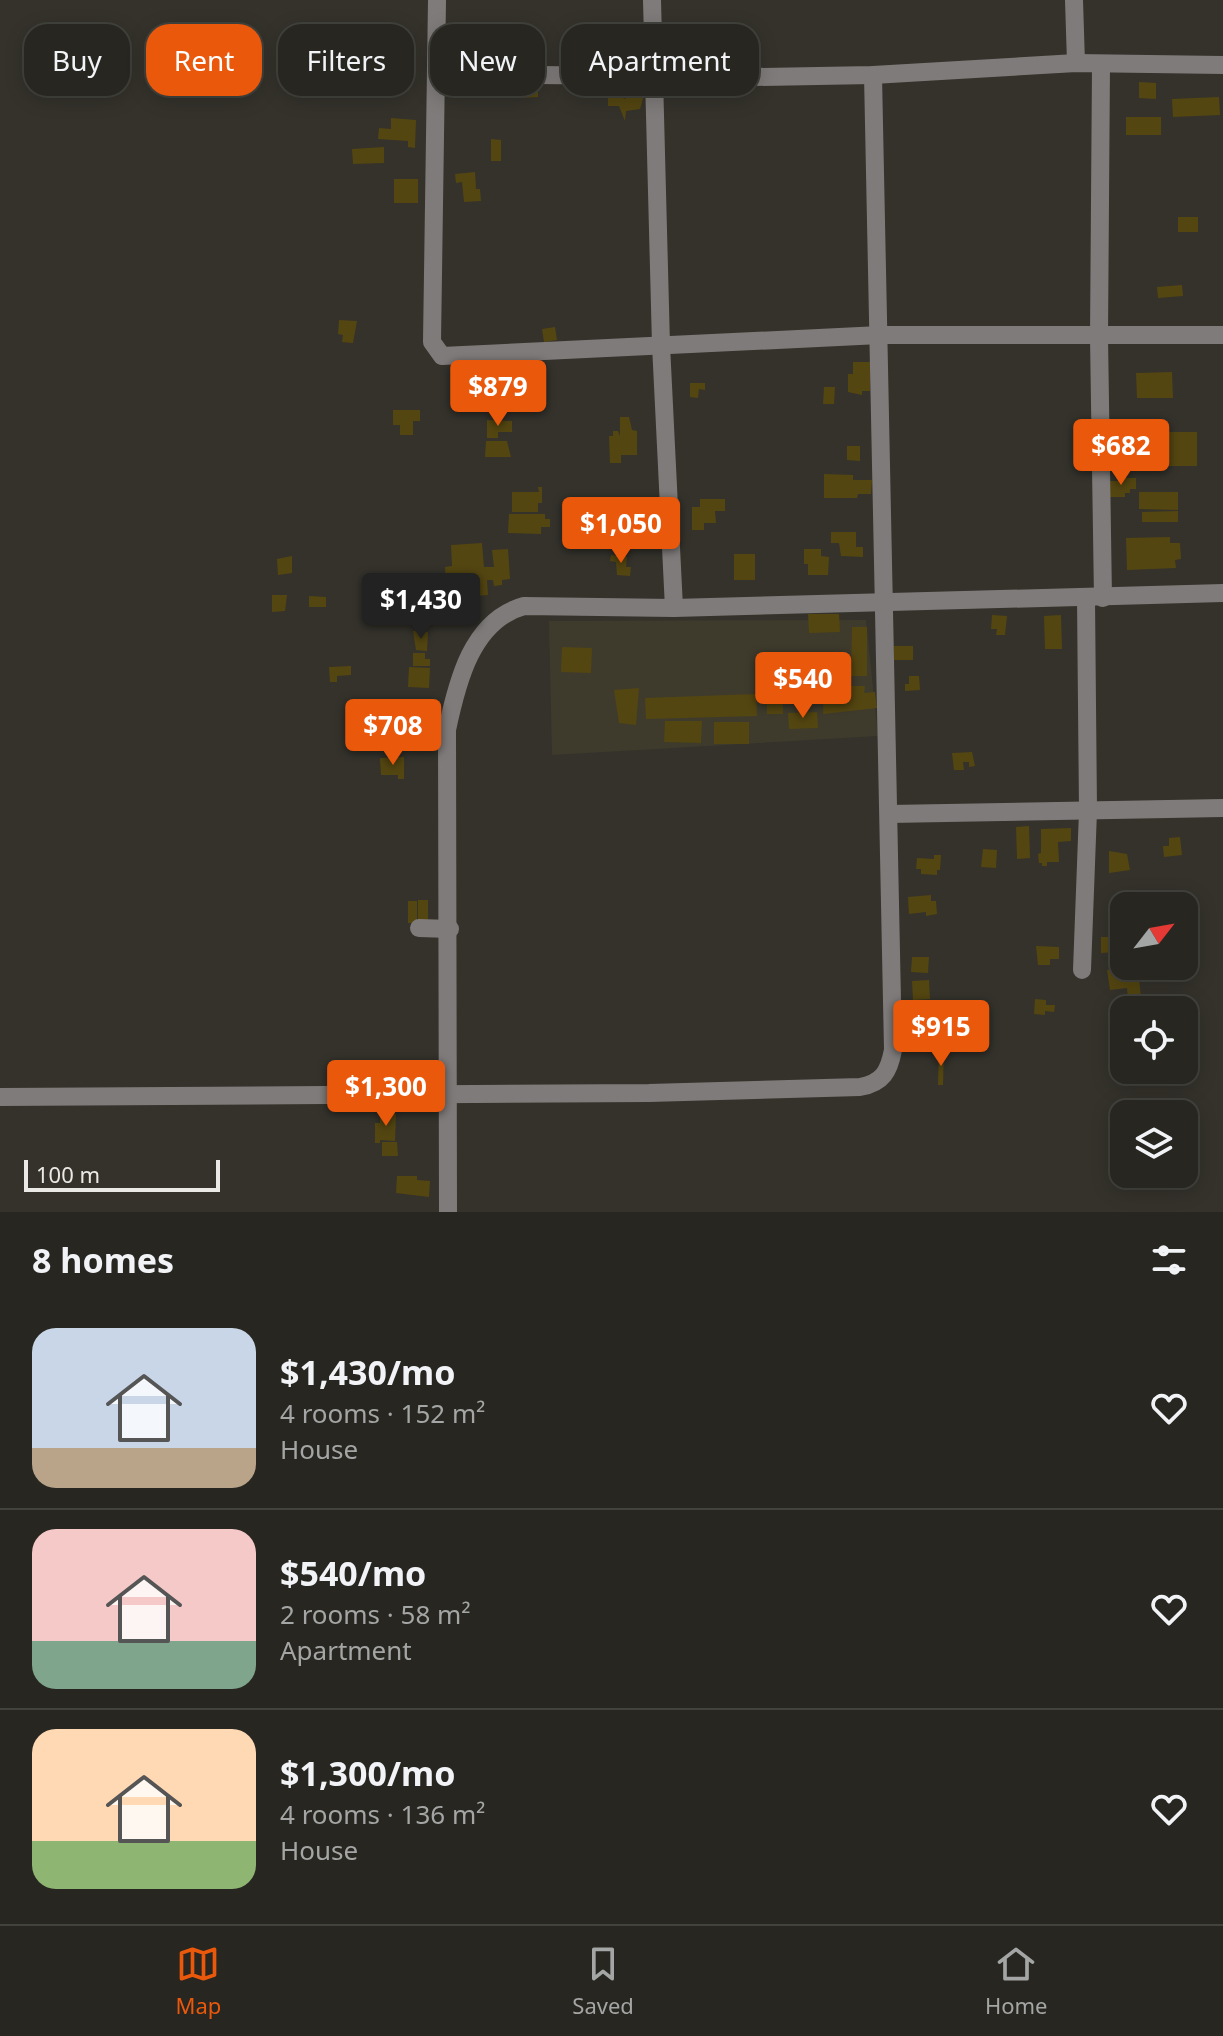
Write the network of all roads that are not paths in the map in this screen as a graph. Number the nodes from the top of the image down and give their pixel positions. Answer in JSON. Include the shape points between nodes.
{"nodes":[{"id":1,"x":437,"y":0,"type":"edge"},
{"id":2,"x":652,"y":0,"type":"edge"},
{"id":3,"x":1074,"y":0,"type":"edge"},
{"id":4,"x":437,"y":24,"type":"edge"},
{"id":5,"x":652,"y":24,"type":"edge"},
{"id":6,"x":1076,"y":63,"type":"junction"},
{"id":7,"x":1101,"y":65,"type":"junction"},
{"id":8,"x":1223,"y":65,"type":"edge"},
{"id":9,"x":873,"y":75,"type":"junction"},
{"id":10,"x":759,"y":76,"type":"edge"},
{"id":11,"x":437,"y":96,"type":"edge"},
{"id":12,"x":654,"y":96,"type":"edge"},
{"id":13,"x":880,"y":335,"type":"junction"},
{"id":14,"x":1223,"y":335,"type":"edge"},
{"id":15,"x":1099,"y":337,"type":"junction"},
{"id":16,"x":661,"y":345,"type":"junction"},
{"id":17,"x":1223,"y":593,"type":"edge"},
{"id":18,"x":1094,"y":598,"type":"junction"},
{"id":19,"x":883,"y":602,"type":"junction"},
{"id":20,"x":674,"y":608,"type":"junction"},
{"id":21,"x":1223,"y":808,"type":"edge"},
{"id":22,"x":1088,"y":811,"type":"junction"},
{"id":23,"x":889,"y":814,"type":"junction"},
{"id":24,"x":419,"y":928,"type":"dead end"},
{"id":25,"x":450,"y":929,"type":"junction"},
{"id":26,"x":1082,"y":970,"type":"dead end"},
{"id":27,"x":448,"y":1094,"type":"junction"},
{"id":28,"x":0,"y":1097,"type":"edge"},
{"id":29,"x":448,"y":1212,"type":"edge"}],
"edges":[{"from":1,"to":4,"type":"street"},
{"from":2,"to":5,"type":"street"},
{"from":3,"to":6,"type":"street"},
{"from":6,"to":7,"type":"street"},
{"from":6,"to":9,"type":"street"},
{"from":7,"to":8,"type":"street"},
{"from":7,"to":15,"type":"street"},
{"from":9,"to":10,"type":"street"},
{"from":9,"to":13,"type":"street"},
{"from":11,"to":16,"type":"street","via":[[432,342],[438,353],[507,355]]},
{"from":12,"to":16,"type":"street"},
{"from":13,"to":15,"type":"street"},
{"from":13,"to":16,"type":"street"},
{"from":13,"to":19,"type":"street"},
{"from":14,"to":15,"type":"street"},
{"from":15,"to":18,"type":"street"},
{"from":16,"to":20,"type":"street"},
{"from":17,"to":18,"type":"street"},
{"from":18,"to":19,"type":"street"},
{"from":18,"to":22,"type":"street"},
{"from":19,"to":20,"type":"street"},
{"from":19,"to":23,"type":"street"},
{"from":20,"to":25,"type":"street","via":[[524,606],[496,618],[477,640],[447,730]]},
{"from":21,"to":22,"type":"street"},
{"from":22,"to":23,"type":"street"},
{"from":22,"to":26,"type":"street"},
{"from":23,"to":27,"type":"street","via":[[893,1050],[882,1079],[860,1087]]},
{"from":24,"to":25,"type":"street"},
{"from":25,"to":27,"type":"street"},
{"from":27,"to":28,"type":"street"},
{"from":27,"to":29,"type":"street"}]}
